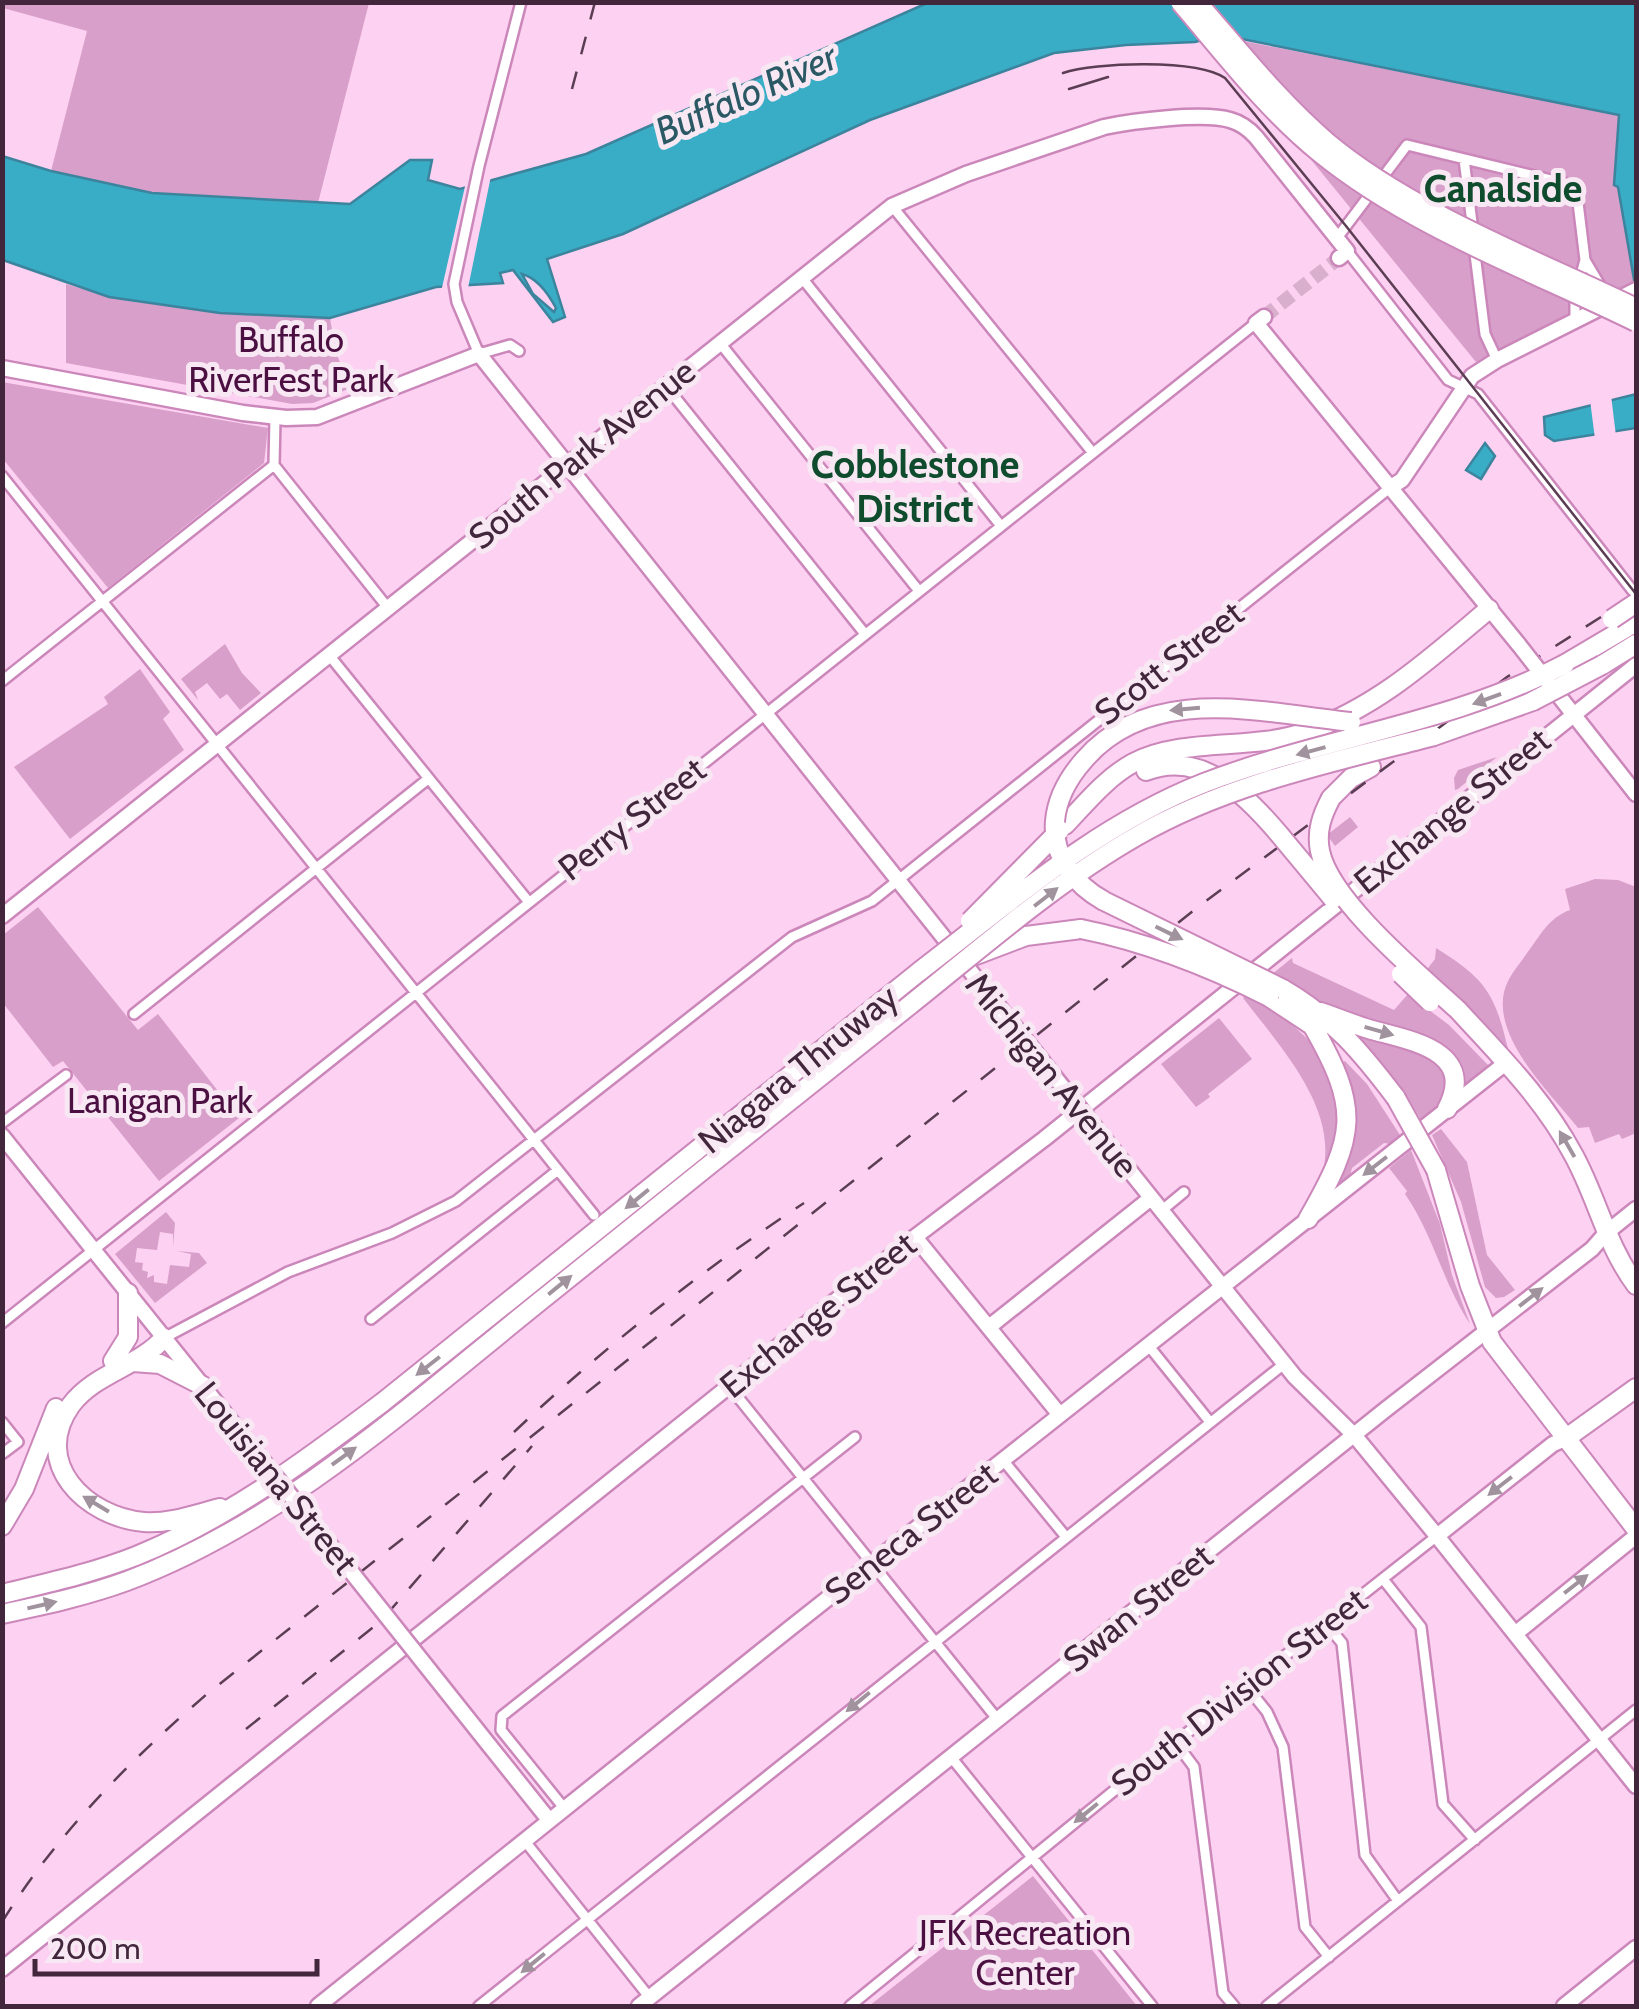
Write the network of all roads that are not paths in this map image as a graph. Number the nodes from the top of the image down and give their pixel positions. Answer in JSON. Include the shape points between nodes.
{"nodes":[{"id":1,"x":522,"y":2,"type":"edge"},
{"id":2,"x":1180,"y":2,"type":"edge"},
{"id":3,"x":1198,"y":2,"type":"edge"},
{"id":4,"x":1464,"y":159,"type":"junction"},
{"id":5,"x":892,"y":206,"type":"junction"},
{"id":6,"x":1337,"y":238,"type":"junction"},
{"id":7,"x":1343,"y":255,"type":"joint"},
{"id":8,"x":1585,"y":260,"type":"junction"},
{"id":9,"x":802,"y":278,"type":"junction"},
{"id":10,"x":1636,"y":290,"type":"edge"},
{"id":11,"x":1628,"y":303,"type":"edge"},
{"id":12,"x":1260,"y":320,"type":"joint"},
{"id":13,"x":1575,"y":320,"type":"junction"},
{"id":14,"x":1636,"y":322,"type":"edge"},
{"id":15,"x":720,"y":343,"type":"junction"},
{"id":16,"x":519,"y":351,"type":"dead end"},
{"id":17,"x":479,"y":354,"type":"junction"},
{"id":18,"x":1497,"y":360,"type":"junction"},
{"id":19,"x":2,"y":368,"type":"edge"},
{"id":20,"x":666,"y":386,"type":"junction"},
{"id":21,"x":1462,"y":389,"type":"junction"},
{"id":22,"x":276,"y":418,"type":"junction"},
{"id":23,"x":1093,"y":453,"type":"junction"},
{"id":24,"x":274,"y":465,"type":"junction"},
{"id":25,"x":567,"y":465,"type":"junction"},
{"id":26,"x":2,"y":476,"type":"edge"},
{"id":27,"x":1391,"y":488,"type":"junction"},
{"id":28,"x":7,"y":491,"type":"edge"},
{"id":29,"x":1001,"y":526,"type":"junction"},
{"id":30,"x":919,"y":591,"type":"junction"},
{"id":31,"x":1636,"y":601,"type":"edge"},
{"id":32,"x":103,"y":602,"type":"junction"},
{"id":33,"x":388,"y":608,"type":"junction"},
{"id":34,"x":1489,"y":609,"type":"junction"},
{"id":35,"x":1636,"y":622,"type":"edge"},
{"id":36,"x":864,"y":634,"type":"junction"},
{"id":37,"x":1636,"y":644,"type":"edge"},
{"id":38,"x":329,"y":655,"type":"junction"},
{"id":39,"x":1565,"y":664,"type":"junction"},
{"id":40,"x":1636,"y":665,"type":"edge"},
{"id":41,"x":2,"y":681,"type":"edge"},
{"id":42,"x":766,"y":714,"type":"junction"},
{"id":43,"x":1574,"y":715,"type":"junction"},
{"id":44,"x":1405,"y":725,"type":"junction"},
{"id":45,"x":1434,"y":736,"type":"junction"},
{"id":46,"x":217,"y":744,"type":"junction"},
{"id":47,"x":428,"y":779,"type":"junction"},
{"id":48,"x":1636,"y":794,"type":"edge"},
{"id":49,"x":1065,"y":825,"type":"junction"},
{"id":50,"x":316,"y":868,"type":"junction"},
{"id":51,"x":897,"y":881,"type":"junction"},
{"id":52,"x":528,"y":901,"type":"junction"},
{"id":53,"x":2,"y":916,"type":"edge"},
{"id":54,"x":969,"y":958,"type":"junction"},
{"id":55,"x":920,"y":971,"type":"junction"},
{"id":56,"x":1276,"y":993,"type":"junction"},
{"id":57,"x":416,"y":994,"type":"junction"},
{"id":58,"x":134,"y":1014,"type":"dead end"},
{"id":59,"x":1316,"y":1018,"type":"junction"},
{"id":60,"x":1491,"y":1046,"type":"junction"},
{"id":61,"x":1507,"y":1062,"type":"junction"},
{"id":62,"x":66,"y":1075,"type":"dead end"},
{"id":63,"x":1448,"y":1109,"type":"junction"},
{"id":64,"x":2,"y":1123,"type":"edge"},
{"id":65,"x":2,"y":1136,"type":"edge"},
{"id":66,"x":535,"y":1141,"type":"junction"},
{"id":67,"x":558,"y":1170,"type":"junction"},
{"id":68,"x":1184,"y":1192,"type":"dead end"},
{"id":69,"x":1156,"y":1204,"type":"junction"},
{"id":70,"x":1636,"y":1208,"type":"edge"},
{"id":71,"x":594,"y":1215,"type":"dead end"},
{"id":72,"x":1308,"y":1218,"type":"junction"},
{"id":73,"x":1606,"y":1233,"type":"junction"},
{"id":74,"x":915,"y":1237,"type":"junction"},
{"id":75,"x":93,"y":1250,"type":"junction"},
{"id":76,"x":1636,"y":1284,"type":"edge"},
{"id":77,"x":1221,"y":1286,"type":"junction"},
{"id":78,"x":128,"y":1293,"type":"junction"},
{"id":79,"x":371,"y":1320,"type":"dead end"},
{"id":80,"x":2,"y":1323,"type":"edge"},
{"id":81,"x":989,"y":1327,"type":"junction"},
{"id":82,"x":1488,"y":1331,"type":"junction"},
{"id":83,"x":164,"y":1338,"type":"junction"},
{"id":84,"x":479,"y":1338,"type":"junction"},
{"id":85,"x":1148,"y":1344,"type":"junction"},
{"id":86,"x":123,"y":1362,"type":"junction"},
{"id":87,"x":1284,"y":1364,"type":"junction"},
{"id":88,"x":203,"y":1386,"type":"junction"},
{"id":89,"x":729,"y":1386,"type":"junction"},
{"id":90,"x":1636,"y":1388,"type":"edge"},
{"id":91,"x":1060,"y":1415,"type":"junction"},
{"id":92,"x":2,"y":1422,"type":"edge"},
{"id":93,"x":1210,"y":1422,"type":"junction"},
{"id":94,"x":1355,"y":1436,"type":"junction"},
{"id":95,"x":855,"y":1437,"type":"dead end"},
{"id":96,"x":1565,"y":1439,"type":"junction"},
{"id":97,"x":2,"y":1454,"type":"edge"},
{"id":98,"x":1004,"y":1460,"type":"junction"},
{"id":99,"x":804,"y":1477,"type":"junction"},
{"id":100,"x":245,"y":1501,"type":"junction"},
{"id":101,"x":2,"y":1526,"type":"edge"},
{"id":102,"x":1636,"y":1532,"type":"edge"},
{"id":103,"x":1438,"y":1536,"type":"junction"},
{"id":104,"x":1066,"y":1538,"type":"junction"},
{"id":105,"x":872,"y":1563,"type":"junction"},
{"id":106,"x":1383,"y":1579,"type":"junction"},
{"id":107,"x":2,"y":1594,"type":"edge"},
{"id":108,"x":2,"y":1614,"type":"edge"},
{"id":109,"x":1326,"y":1624,"type":"junction"},
{"id":110,"x":1515,"y":1634,"type":"junction"},
{"id":111,"x":934,"y":1642,"type":"junction"},
{"id":112,"x":1247,"y":1688,"type":"junction"},
{"id":113,"x":1636,"y":1710,"type":"edge"},
{"id":114,"x":998,"y":1720,"type":"junction"},
{"id":115,"x":1600,"y":1740,"type":"junction"},
{"id":116,"x":1176,"y":1742,"type":"junction"},
{"id":117,"x":951,"y":1757,"type":"junction"},
{"id":118,"x":1636,"y":1786,"type":"edge"},
{"id":119,"x":564,"y":1808,"type":"junction"},
{"id":120,"x":549,"y":1820,"type":"junction"},
{"id":121,"x":524,"y":1840,"type":"junction"},
{"id":122,"x":1475,"y":1840,"type":"junction"},
{"id":123,"x":1032,"y":1857,"type":"junction"},
{"id":124,"x":1398,"y":1901,"type":"junction"},
{"id":125,"x":588,"y":1920,"type":"junction"},
{"id":126,"x":1636,"y":1948,"type":"edge"},
{"id":127,"x":1329,"y":1957,"type":"junction"},
{"id":128,"x":2,"y":1969,"type":"edge"},
{"id":129,"x":644,"y":2002,"type":"edge"},
{"id":130,"x":318,"y":2006,"type":"edge"},
{"id":131,"x":479,"y":2006,"type":"edge"},
{"id":132,"x":850,"y":2006,"type":"edge"},
{"id":133,"x":1152,"y":2006,"type":"edge"},
{"id":134,"x":1234,"y":2006,"type":"edge"},
{"id":135,"x":1267,"y":2006,"type":"edge"},
{"id":136,"x":1564,"y":2006,"type":"edge"}],
"edges":[{"from":1,"to":17,"type":"street","via":[[454,284]]},
{"from":2,"to":14,"type":"highway","bridge":true,"via":[[1279,115],[1342,170],[1422,218]]},
{"from":3,"to":11,"type":"highway","bridge":true,"via":[[1294,111],[1360,167]]},
{"from":4,"to":6,"type":"street","via":[[1407,145]]},
{"from":4,"to":8,"type":"street","via":[[1576,186]]},
{"from":4,"to":18,"type":"street","via":[[1485,334]]},
{"from":5,"to":6,"type":"street","name":"South Park Avenue","via":[[1104,127],[1221,118],[1251,131]]},
{"from":5,"to":9,"type":"street","name":"South Park Avenue"},
{"from":5,"to":23,"type":"street"},
{"from":6,"to":7,"type":"street"},
{"from":7,"to":21,"type":"street"},
{"from":8,"to":11,"type":"street","via":[[1605,292]]},
{"from":8,"to":13,"type":"street"},
{"from":9,"to":15,"type":"street","name":"South Park Avenue"},
{"from":9,"to":29,"type":"street"},
{"from":10,"to":11,"type":"street"},
{"from":11,"to":13,"type":"street"},
{"from":12,"to":23,"type":"street","name":"Perry Street"},
{"from":12,"to":27,"type":"street"},
{"from":13,"to":18,"type":"street"},
{"from":15,"to":20,"type":"street","name":"South Park Avenue"},
{"from":15,"to":30,"type":"street"},
{"from":16,"to":17,"type":"street","via":[[510,345]]},
{"from":17,"to":22,"type":"street","via":[[317,417]]},
{"from":17,"to":25,"type":"street","name":"Michigan Avenue"},
{"from":18,"to":21,"type":"street"},
{"from":19,"to":22,"type":"street"},
{"from":20,"to":25,"type":"street","name":"South Park Avenue"},
{"from":20,"to":36,"type":"street"},
{"from":21,"to":27,"type":"street","name":"Scott Street"},
{"from":21,"to":31,"type":"street"},
{"from":22,"to":24,"type":"street"},
{"from":23,"to":29,"type":"street","name":"Perry Street"},
{"from":24,"to":32,"type":"street"},
{"from":24,"to":33,"type":"street"},
{"from":25,"to":33,"type":"street","name":"South Park Avenue"},
{"from":25,"to":42,"type":"street","name":"Michigan Avenue"},
{"from":26,"to":28,"type":"street"},
{"from":27,"to":34,"type":"street"},
{"from":27,"to":51,"type":"street","name":"Scott Street"},
{"from":28,"to":32,"type":"street"},
{"from":29,"to":30,"type":"street","name":"Perry Street"},
{"from":30,"to":36,"type":"street","name":"Perry Street"},
{"from":31,"to":39,"type":"highway","bridge":true},
{"from":32,"to":41,"type":"street"},
{"from":32,"to":46,"type":"street"},
{"from":33,"to":38,"type":"street","name":"South Park Avenue"},
{"from":34,"to":43,"type":"street","bridge":true},
{"from":34,"to":49,"type":"highway","bridge":true,"via":[[1377,699],[1340,719],[1286,738],[1136,761]]},
{"from":35,"to":39,"type":"highway","name":"Niagara Thruway"},
{"from":36,"to":42,"type":"street","name":"Perry Street"},
{"from":37,"to":45,"type":"highway","name":"Niagara Thruway","bridge":true,"via":[[1533,701]]},
{"from":38,"to":46,"type":"street","name":"South Park Avenue"},
{"from":38,"to":47,"type":"street"},
{"from":39,"to":44,"type":"highway","name":"Niagara Thruway","one_way":true,"bridge":true,"via":[[1506,692]]},
{"from":40,"to":43,"type":"street","name":"Exchange Street"},
{"from":42,"to":51,"type":"street","name":"Michigan Avenue"},
{"from":42,"to":52,"type":"street","name":"Perry Street"},
{"from":43,"to":48,"type":"street"},
{"from":43,"to":74,"type":"street","name":"Exchange Street"},
{"from":44,"to":55,"type":"highway","name":"Niagara Thruway","one_way":true,"bridge":true,"via":[[1252,767],[1160,802],[1069,856]]},
{"from":44,"to":56,"type":"highway","one_way":true,"bridge":true,"via":[[1176,709],[1122,728],[1093,749],[1066,786],[1055,833],[1082,887]]},
{"from":54,"to":45,"type":"highway","name":"Niagara Thruway","one_way":true,"bridge":true,"via":[[1098,859],[1178,815],[1262,783]]},
{"from":45,"to":60,"type":"highway","bridge":true,"via":[[1341,787],[1322,816],[1320,850],[1356,910]]},
{"from":46,"to":50,"type":"street"},
{"from":46,"to":53,"type":"street","name":"South Park Avenue"},
{"from":47,"to":50,"type":"street"},
{"from":47,"to":52,"type":"street"},
{"from":49,"to":55,"type":"highway","bridge":true},
{"from":49,"to":60,"type":"highway","bridge":true,"via":[[1140,773],[1172,764],[1205,771],[1258,808],[1430,1002]]},
{"from":50,"to":57,"type":"street"},
{"from":50,"to":58,"type":"street"},
{"from":51,"to":66,"type":"street","name":"Scott Street","via":[[850,912],[792,937]]},
{"from":51,"to":69,"type":"street","name":"Michigan Avenue","bridge":true},
{"from":52,"to":57,"type":"street","name":"Perry Street"},
{"from":54,"to":56,"type":"highway","bridge":true,"via":[[1026,936],[1081,929]]},
{"from":84,"to":54,"type":"highway","name":"Niagara Thruway","one_way":true,"bridge":true},
{"from":55,"to":84,"type":"highway","name":"Niagara Thruway","one_way":true},
{"from":56,"to":59,"type":"highway"},
{"from":57,"to":66,"type":"street"},
{"from":57,"to":75,"type":"street","name":"Perry Street"},
{"from":59,"to":63,"type":"highway","one_way":true,"via":[[1438,1051],[1452,1072]]},
{"from":59,"to":72,"type":"highway","via":[[1342,1082],[1348,1118],[1338,1166]]},
{"from":59,"to":82,"type":"highway","bridge":true,"via":[[1343,1033],[1396,1098],[1436,1170]]},
{"from":60,"to":61,"type":"highway"},
{"from":61,"to":63,"type":"street","name":"Seneca Street"},
{"from":73,"to":61,"type":"highway","one_way":true,"via":[[1575,1157]]},
{"from":62,"to":64,"type":"street"},
{"from":63,"to":72,"type":"street","name":"Seneca Street","one_way":true},
{"from":65,"to":75,"type":"street","name":"Louisiana Street"},
{"from":66,"to":67,"type":"street"},
{"from":66,"to":83,"type":"street","via":[[444,1208],[288,1272]]},
{"from":67,"to":71,"type":"street"},
{"from":67,"to":79,"type":"street"},
{"from":68,"to":69,"type":"street"},
{"from":69,"to":77,"type":"street","name":"Michigan Avenue"},
{"from":69,"to":81,"type":"street"},
{"from":70,"to":73,"type":"street","name":"Swan Street"},
{"from":72,"to":77,"type":"street","name":"Seneca Street"},
{"from":73,"to":76,"type":"highway"},
{"from":82,"to":73,"type":"street","name":"Swan Street","one_way":true},
{"from":74,"to":81,"type":"street"},
{"from":74,"to":89,"type":"street","name":"Exchange Street"},
{"from":75,"to":78,"type":"street","name":"Louisiana Street"},
{"from":75,"to":80,"type":"street","name":"Perry Street"},
{"from":77,"to":85,"type":"street","name":"Seneca Street"},
{"from":77,"to":87,"type":"street","name":"Michigan Avenue"},
{"from":78,"to":83,"type":"street","name":"Louisiana Street"},
{"from":78,"to":86,"type":"highway"},
{"from":81,"to":91,"type":"street"},
{"from":82,"to":94,"type":"street","name":"Swan Street"},
{"from":82,"to":96,"type":"highway"},
{"from":83,"to":86,"type":"highway","via":[[154,1350]]},
{"from":83,"to":88,"type":"street","name":"Louisiana Street"},
{"from":84,"to":100,"type":"highway","name":"Niagara Thruway","one_way":true},
{"from":108,"to":84,"type":"highway","name":"Niagara Thruway","one_way":true,"via":[[104,1589],[221,1538],[339,1459]]},
{"from":85,"to":91,"type":"street","name":"Seneca Street"},
{"from":85,"to":93,"type":"street"},
{"from":86,"to":88,"type":"highway","via":[[160,1364]]},
{"from":100,"to":86,"type":"highway","one_way":true,"via":[[148,1522],[97,1507],[74,1489],[59,1461],[62,1422],[81,1393]]},
{"from":86,"to":101,"type":"highway","via":[[92,1372],[65,1393]]},
{"from":87,"to":93,"type":"street"},
{"from":87,"to":94,"type":"street","name":"Michigan Avenue"},
{"from":88,"to":120,"type":"street","name":"Louisiana Street","bridge":true},
{"from":89,"to":99,"type":"street"},
{"from":89,"to":128,"type":"street","name":"Exchange Street"},
{"from":90,"to":96,"type":"highway","name":"South Division Street"},
{"from":91,"to":98,"type":"street","name":"Seneca Street"},
{"from":92,"to":97,"type":"street","via":[[18,1442]]},
{"from":93,"to":104,"type":"street"},
{"from":94,"to":103,"type":"street","name":"Michigan Avenue"},
{"from":94,"to":114,"type":"street","name":"Swan Street"},
{"from":95,"to":99,"type":"street"},
{"from":96,"to":102,"type":"highway"},
{"from":96,"to":103,"type":"street","name":"South Division Street","one_way":true},
{"from":98,"to":104,"type":"street"},
{"from":98,"to":105,"type":"street","name":"Seneca Street"},
{"from":99,"to":105,"type":"street"},
{"from":99,"to":119,"type":"street","via":[[502,1716],[500,1730]]},
{"from":100,"to":107,"type":"highway","name":"Niagara Thruway","via":[[132,1557]]},
{"from":110,"to":102,"type":"street","one_way":true},
{"from":103,"to":106,"type":"street","name":"South Division Street"},
{"from":103,"to":110,"type":"street","name":"Michigan Avenue"},
{"from":104,"to":111,"type":"street"},
{"from":105,"to":111,"type":"street"},
{"from":105,"to":119,"type":"street","name":"Seneca Street"},
{"from":106,"to":109,"type":"street","name":"South Division Street"},
{"from":106,"to":122,"type":"street","via":[[1421,1627],[1444,1804]]},
{"from":109,"to":112,"type":"street","name":"South Division Street"},
{"from":109,"to":124,"type":"street","via":[[1342,1643],[1365,1856]]},
{"from":110,"to":115,"type":"street","name":"Michigan Avenue"},
{"from":111,"to":114,"type":"street"},
{"from":111,"to":125,"type":"street","one_way":true},
{"from":112,"to":116,"type":"street","name":"South Division Street"},
{"from":112,"to":127,"type":"street","via":[[1268,1712],[1282,1747],[1305,1927]]},
{"from":113,"to":115,"type":"street"},
{"from":114,"to":117,"type":"street","name":"Swan Street"},
{"from":115,"to":118,"type":"street","name":"Michigan Avenue"},
{"from":115,"to":122,"type":"street"},
{"from":116,"to":123,"type":"street","name":"South Division Street","one_way":true},
{"from":116,"to":134,"type":"street","via":[[1194,1767],[1223,1993]]},
{"from":117,"to":123,"type":"street"},
{"from":117,"to":129,"type":"street","name":"Swan Street"},
{"from":119,"to":120,"type":"street","name":"Seneca Street"},
{"from":120,"to":121,"type":"street","name":"Seneca Street"},
{"from":121,"to":125,"type":"street"},
{"from":121,"to":130,"type":"street","name":"Seneca Street"},
{"from":122,"to":124,"type":"street"},
{"from":123,"to":132,"type":"street","name":"South Division Street"},
{"from":123,"to":133,"type":"street"},
{"from":124,"to":127,"type":"street"},
{"from":125,"to":129,"type":"street"},
{"from":125,"to":131,"type":"street","one_way":true},
{"from":126,"to":136,"type":"street"},
{"from":127,"to":135,"type":"street"}]}
